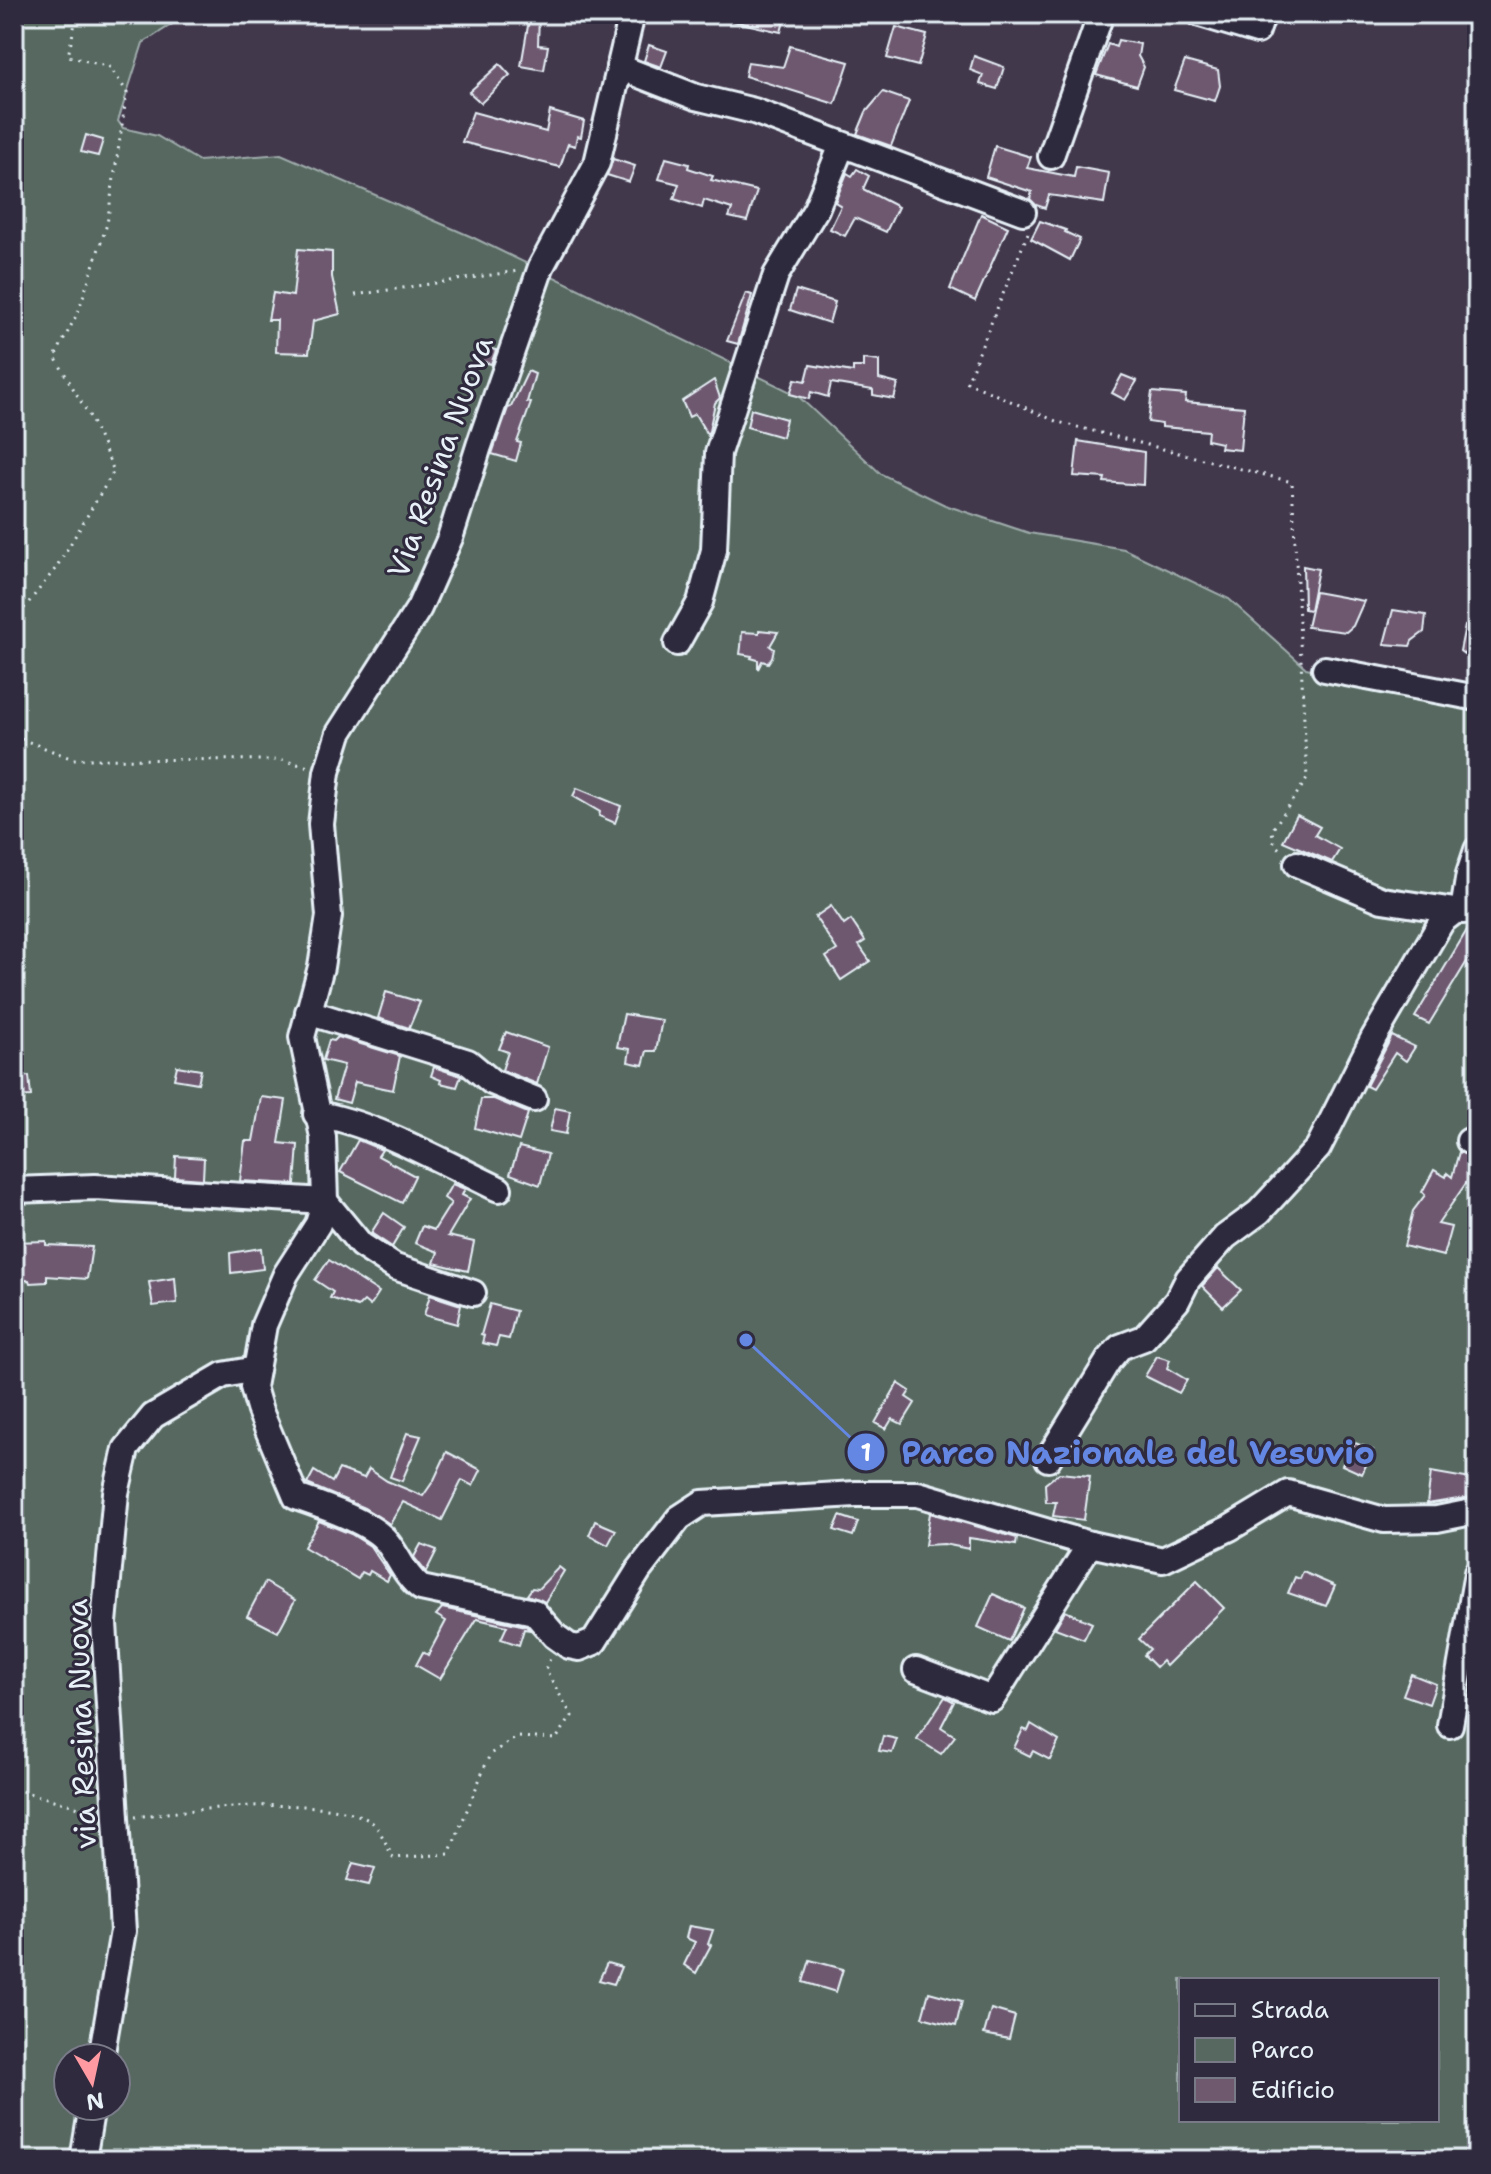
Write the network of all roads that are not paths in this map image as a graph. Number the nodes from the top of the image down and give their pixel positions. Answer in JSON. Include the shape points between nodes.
{"nodes":[{"id":1,"x":632,"y":14,"type":"edge"},
{"id":2,"x":1101,"y":14,"type":"edge"},
{"id":3,"x":1200,"y":14,"type":"edge"},
{"id":4,"x":1263,"y":14,"type":"edge"},
{"id":5,"x":619,"y":67,"type":"junction"},
{"id":6,"x":842,"y":145,"type":"junction"},
{"id":7,"x":1051,"y":156,"type":"dead end"},
{"id":8,"x":1023,"y":212,"type":"road end"},
{"id":9,"x":677,"y":643,"type":"dead end"},
{"id":10,"x":1325,"y":669,"type":"dead end"},
{"id":11,"x":1477,"y":698,"type":"edge"},
{"id":12,"x":1477,"y":850,"type":"edge"},
{"id":13,"x":1297,"y":864,"type":"road end"},
{"id":14,"x":1459,"y":913,"type":"edge"},
{"id":15,"x":308,"y":1012,"type":"junction"},
{"id":16,"x":534,"y":1099,"type":"dead end"},
{"id":17,"x":316,"y":1114,"type":"junction"},
{"id":18,"x":499,"y":1189,"type":"dead end"},
{"id":19,"x":14,"y":1190,"type":"edge"},
{"id":20,"x":325,"y":1201,"type":"junction"},
{"id":21,"x":473,"y":1293,"type":"dead end"},
{"id":22,"x":256,"y":1369,"type":"junction"},
{"id":23,"x":1048,"y":1459,"type":"dead end"},
{"id":24,"x":1477,"y":1511,"type":"edge"},
{"id":25,"x":1090,"y":1544,"type":"junction"},
{"id":26,"x":1477,"y":1573,"type":"edge"},
{"id":27,"x":916,"y":1670,"type":"dead end"},
{"id":28,"x":1450,"y":1725,"type":"dead end"},
{"id":29,"x":104,"y":2042,"type":"edge"},
{"id":30,"x":89,"y":2122,"type":"edge"},
{"id":31,"x":83,"y":2160,"type":"edge"}],
"edges":[{"from":1,"to":5,"type":"street","name":"Via Resina Nuova"},
{"from":2,"to":7,"type":"street"},
{"from":3,"to":4,"type":"street","via":[[1257,31]]},
{"from":5,"to":6,"type":"street"},
{"from":5,"to":15,"type":"street","name":"Via Resina Nuova","via":[[597,163],[541,267],[450,538],[419,608],[339,733],[327,772],[321,824],[329,916]]},
{"from":6,"to":8,"type":"street"},
{"from":6,"to":9,"type":"street","via":[[816,209],[776,275],[718,453],[714,550],[704,589]]},
{"from":10,"to":11,"type":"street"},
{"from":12,"to":14,"type":"street"},
{"from":13,"to":14,"type":"street","via":[[1382,900]]},
{"from":14,"to":23,"type":"street","via":[[1374,1037],[1318,1148],[1259,1212],[1225,1237],[1144,1338],[1120,1347]]},
{"from":15,"to":16,"type":"street","via":[[468,1062],[492,1082]]},
{"from":15,"to":17,"type":"street","name":"Via Resina Nuova","via":[[302,1037]]},
{"from":17,"to":18,"type":"street","via":[[367,1128]]},
{"from":17,"to":20,"type":"street","name":"Via Resina Nuova","via":[[323,1137]]},
{"from":19,"to":20,"type":"street","via":[[95,1187]]},
{"from":20,"to":21,"type":"street","via":[[361,1245],[395,1267]]},
{"from":20,"to":22,"type":"street","name":"Via Resina Nuova","via":[[264,1325]]},
{"from":22,"to":25,"type":"street","name":"Via Resina Nuova","via":[[253,1387],[260,1411],[296,1497],[335,1510],[385,1539],[421,1588],[534,1612],[569,1646],[594,1642],[679,1518],[702,1503],[918,1494]]},
{"from":22,"to":29,"type":"street","name":"via Resina Nuova","via":[[223,1375],[153,1416],[126,1449],[116,1493],[104,1623],[123,1931]]},
{"from":24,"to":25,"type":"street","via":[[1437,1519],[1384,1520],[1288,1493],[1163,1560]]},
{"from":25,"to":27,"type":"street","via":[[992,1699]]},
{"from":26,"to":28,"type":"street"},
{"from":30,"to":31,"type":"street"}]}
